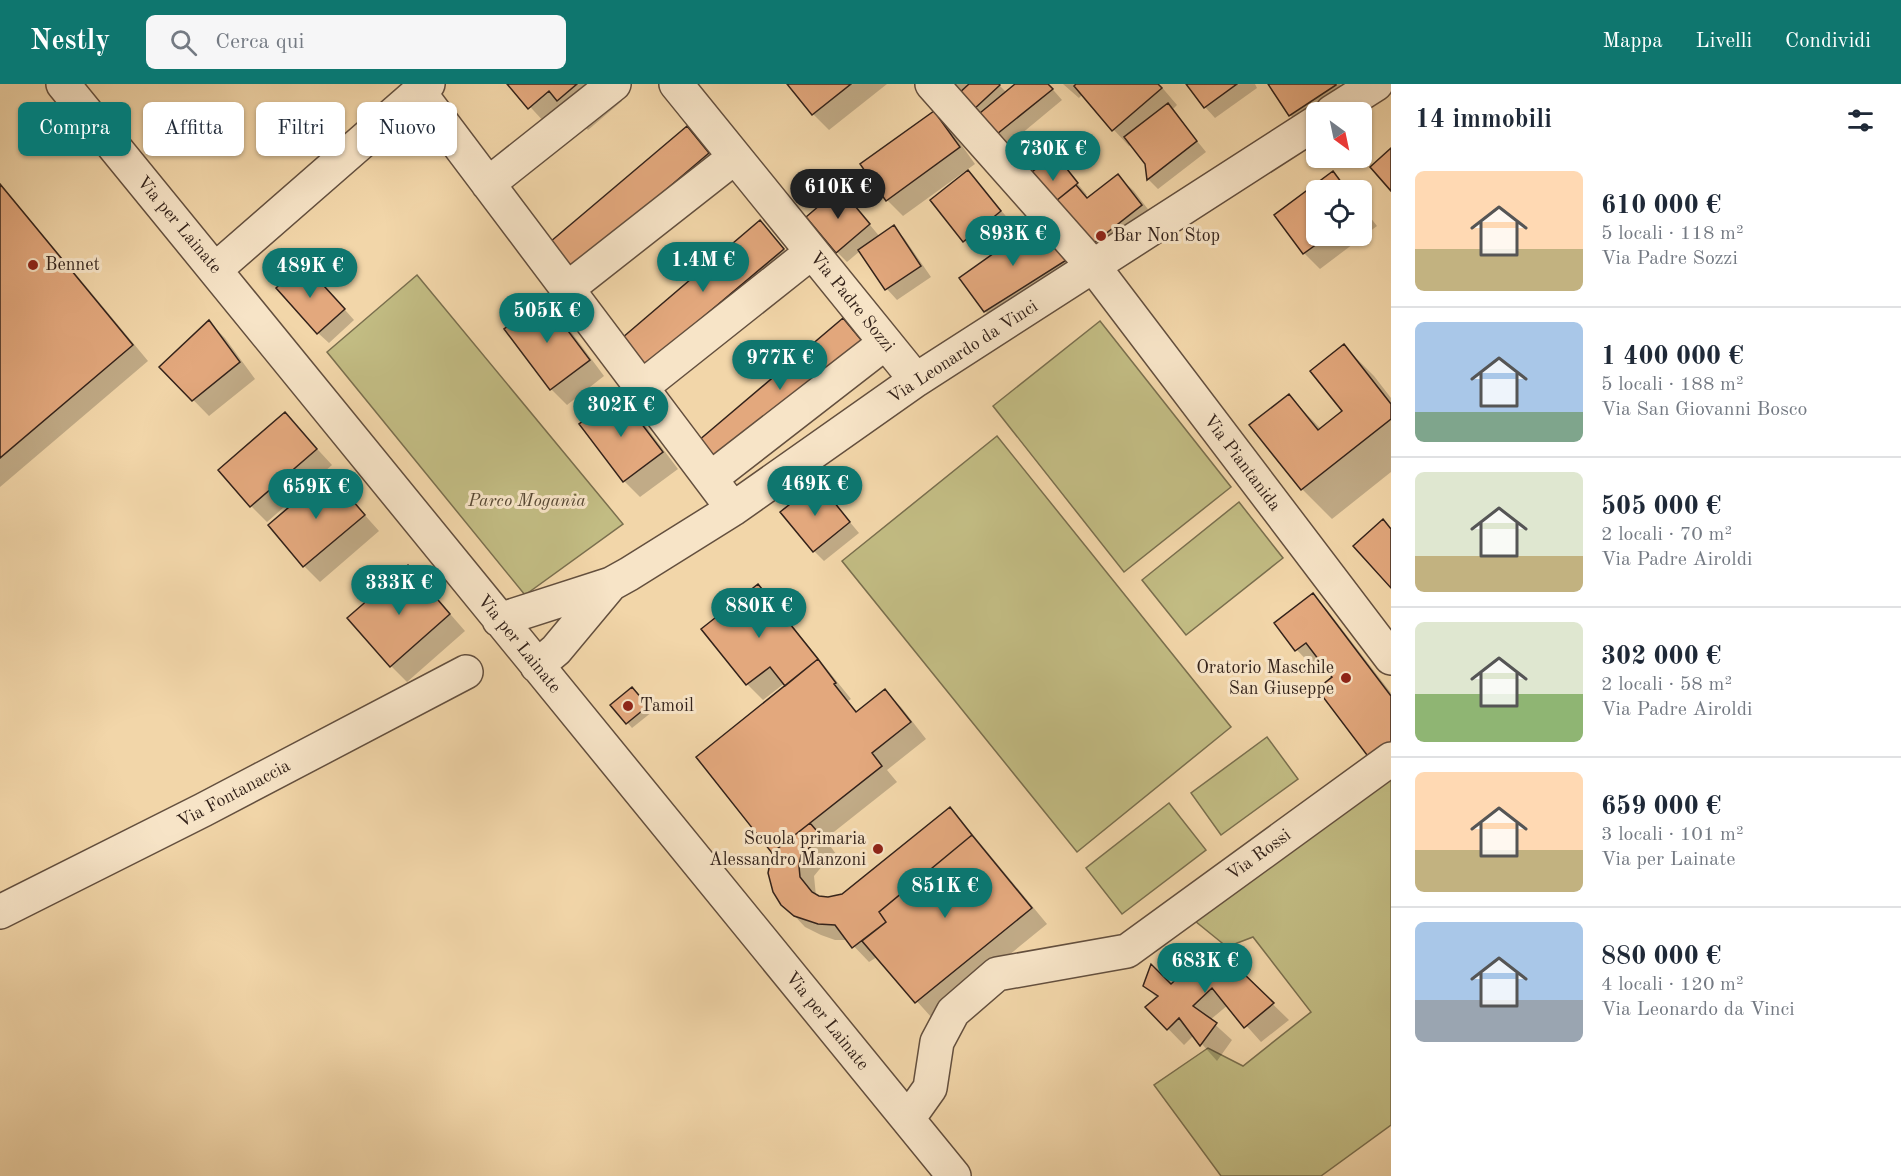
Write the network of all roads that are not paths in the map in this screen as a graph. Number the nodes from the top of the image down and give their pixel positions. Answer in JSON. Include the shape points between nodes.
{"nodes":[{"id":1,"x":63,"y":84,"type":"edge"},
{"id":2,"x":614,"y":84,"type":"edge"},
{"id":3,"x":676,"y":84,"type":"edge"},
{"id":4,"x":932,"y":84,"type":"edge"},
{"id":5,"x":1376,"y":84,"type":"edge"},
{"id":6,"x":423,"y":88,"type":"edge"},
{"id":7,"x":1348,"y":102,"type":"edge"},
{"id":8,"x":1306,"y":129,"type":"edge"},
{"id":9,"x":735,"y":157,"type":"junction"},
{"id":10,"x":488,"y":184,"type":"junction"},
{"id":11,"x":812,"y":252,"type":"junction"},
{"id":12,"x":1094,"y":267,"type":"junction"},
{"id":13,"x":216,"y":269,"type":"junction"},
{"id":14,"x":567,"y":289,"type":"junction"},
{"id":15,"x":885,"y":343,"type":"junction"},
{"id":16,"x":916,"y":380,"type":"junction"},
{"id":17,"x":642,"y":387,"type":"junction"},
{"id":18,"x":711,"y":478,"type":"junction"},
{"id":19,"x":733,"y":508,"type":"junction"},
{"id":20,"x":611,"y":584,"type":"junction"},
{"id":21,"x":499,"y":620,"type":"junction"},
{"id":22,"x":1391,"y":658,"type":"edge"},
{"id":23,"x":537,"y":666,"type":"junction"},
{"id":24,"x":466,"y":672,"type":"dead end"},
{"id":25,"x":1391,"y":759,"type":"edge"},
{"id":26,"x":0,"y":912,"type":"edge"},
{"id":27,"x":908,"y":1119,"type":"junction"},
{"id":28,"x":954,"y":1176,"type":"edge"}],
"edges":[{"from":1,"to":13,"type":"street","name":"Via per Lainate"},
{"from":2,"to":10,"type":"street"},
{"from":3,"to":9,"type":"street","name":"Via Padre Sozzi"},
{"from":4,"to":12,"type":"street","name":"Via Piantanida"},
{"from":5,"to":7,"type":"street"},
{"from":6,"to":10,"type":"street"},
{"from":6,"to":13,"type":"street"},
{"from":8,"to":12,"type":"street","name":"Via Leonardo da Vinci"},
{"from":9,"to":11,"type":"street","name":"Via Padre Sozzi"},
{"from":9,"to":14,"type":"street"},
{"from":10,"to":14,"type":"street"},
{"from":11,"to":15,"type":"street","name":"Via Padre Sozzi"},
{"from":11,"to":17,"type":"street"},
{"from":12,"to":16,"type":"street","name":"Via Leonardo da Vinci"},
{"from":12,"to":22,"type":"street","name":"Via Piantanida"},
{"from":13,"to":21,"type":"street","name":"Via per Lainate"},
{"from":14,"to":17,"type":"street"},
{"from":15,"to":16,"type":"street","name":"Via Padre Sozzi"},
{"from":15,"to":18,"type":"street"},
{"from":16,"to":19,"type":"street","name":"Via Leonardo da Vinci"},
{"from":17,"to":18,"type":"street"},
{"from":18,"to":19,"type":"street"},
{"from":19,"to":20,"type":"street","name":"Via Leonardo da Vinci"},
{"from":20,"to":21,"type":"street"},
{"from":20,"to":23,"type":"street","via":[[556,650]]},
{"from":21,"to":23,"type":"street","name":"Via per Lainate"},
{"from":23,"to":27,"type":"street","name":"Via per Lainate"},
{"from":24,"to":26,"type":"street","name":"Via Fontanaccia"},
{"from":25,"to":27,"type":"street","name":"Via Rossi","via":[[1126,951],[996,974],[953,1012],[937,1041],[930,1088]]},
{"from":27,"to":28,"type":"street","name":"Via per Lainate"}]}
